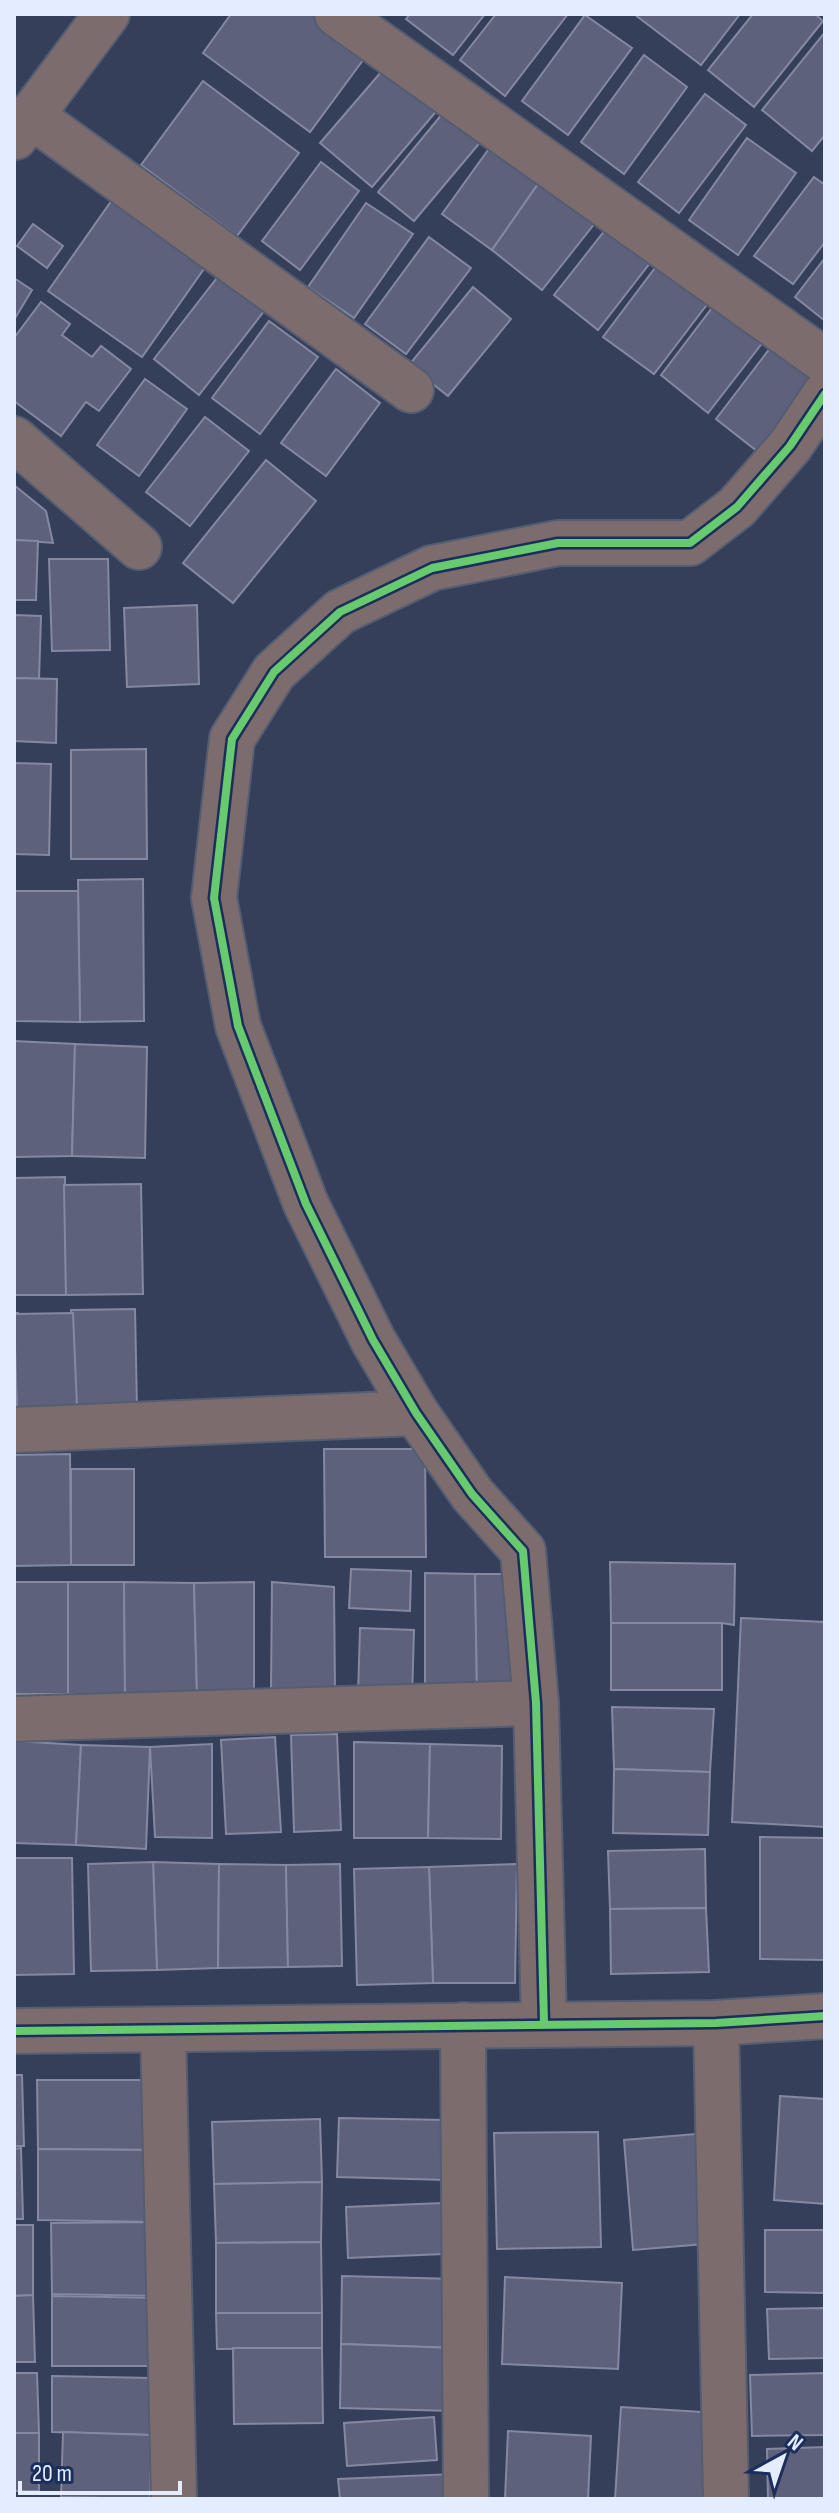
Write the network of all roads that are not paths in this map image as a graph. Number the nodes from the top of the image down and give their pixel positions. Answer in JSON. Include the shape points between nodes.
{"nodes":[{"id":1,"x":107,"y":14,"type":"edge"},
{"id":2,"x":337,"y":14,"type":"edge"},
{"id":3,"x":22,"y":126,"type":"edge"},
{"id":4,"x":825,"y":361,"type":"edge"},
{"id":5,"x":411,"y":390,"type":"dead end"},
{"id":6,"x":825,"y":394,"type":"edge"},
{"id":7,"x":14,"y":439,"type":"edge"},
{"id":8,"x":139,"y":547,"type":"dead end"},
{"id":9,"x":416,"y":1413,"type":"junction"},
{"id":10,"x":14,"y":1430,"type":"edge"},
{"id":11,"x":536,"y":1703,"type":"junction"},
{"id":12,"x":14,"y":1719,"type":"edge"},
{"id":13,"x":825,"y":2016,"type":"edge"},
{"id":14,"x":544,"y":2023,"type":"junction"},
{"id":15,"x":716,"y":2023,"type":"junction"},
{"id":16,"x":463,"y":2025,"type":"junction"},
{"id":17,"x":163,"y":2030,"type":"junction"},
{"id":18,"x":14,"y":2031,"type":"edge"},
{"id":19,"x":174,"y":2499,"type":"edge"},
{"id":20,"x":466,"y":2499,"type":"edge"},
{"id":21,"x":726,"y":2499,"type":"edge"}],
"edges":[{"from":1,"to":3,"type":"street"},
{"from":2,"to":4,"type":"street"},
{"from":3,"to":5,"type":"street"},
{"from":6,"to":9,"type":"street","via":[[790,446],[737,507],[690,543],[558,543],[432,568],[340,612],[274,672],[232,739],[214,898],[238,1026],[306,1204],[373,1340]]},
{"from":7,"to":8,"type":"street"},
{"from":9,"to":10,"type":"street"},
{"from":9,"to":11,"type":"street","via":[[472,1494],[523,1551]]},
{"from":11,"to":12,"type":"street"},
{"from":11,"to":14,"type":"street"},
{"from":13,"to":15,"type":"street"},
{"from":14,"to":15,"type":"street"},
{"from":14,"to":16,"type":"street"},
{"from":15,"to":21,"type":"street"},
{"from":16,"to":17,"type":"street"},
{"from":16,"to":20,"type":"street"},
{"from":17,"to":18,"type":"street"},
{"from":17,"to":19,"type":"street"}]}
